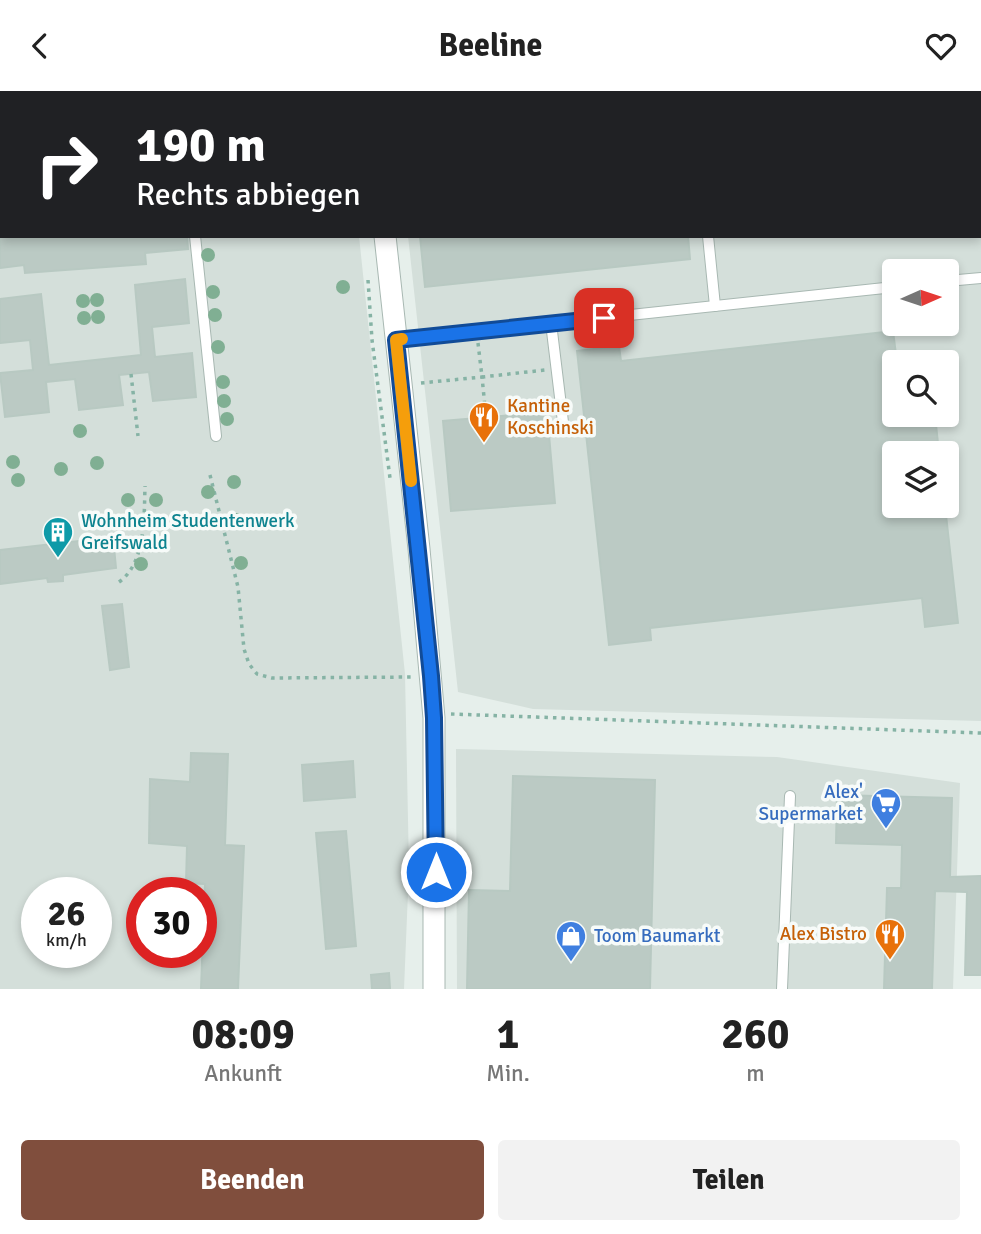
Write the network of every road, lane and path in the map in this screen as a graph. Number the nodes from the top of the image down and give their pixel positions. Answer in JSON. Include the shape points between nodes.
{"nodes":[{"id":1,"x":195,"y":238,"type":"edge"},
{"id":2,"x":385,"y":238,"type":"edge"},
{"id":3,"x":708,"y":238,"type":"edge"},
{"id":4,"x":368,"y":275,"type":"dead end"},
{"id":5,"x":981,"y":278,"type":"edge"},
{"id":6,"x":959,"y":280,"type":"edge"},
{"id":7,"x":882,"y":288,"type":"edge"},
{"id":8,"x":715,"y":306,"type":"junction"},
{"id":9,"x":551,"y":323,"type":"junction"},
{"id":10,"x":476,"y":331,"type":"junction"},
{"id":11,"x":396,"y":340,"type":"junction"},
{"id":12,"x":557,"y":369,"type":"junction"},
{"id":13,"x":131,"y":374,"type":"dead end"},
{"id":14,"x":482,"y":377,"type":"junction"},
{"id":15,"x":401,"y":385,"type":"junction"},
{"id":16,"x":377,"y":388,"type":"junction"},
{"id":17,"x":486,"y":417,"type":"dead end"},
{"id":18,"x":563,"y":422,"type":"dead end"},
{"id":19,"x":138,"y":436,"type":"dead end"},
{"id":20,"x":216,"y":436,"type":"dead end"},
{"id":21,"x":210,"y":475,"type":"dead end"},
{"id":22,"x":145,"y":486,"type":"dead end"},
{"id":23,"x":391,"y":487,"type":"dead end"},
{"id":24,"x":120,"y":582,"type":"dead end"},
{"id":25,"x":431,"y":676,"type":"junction"},
{"id":26,"x":447,"y":714,"type":"dead end"},
{"id":27,"x":981,"y":733,"type":"edge"},
{"id":28,"x":790,"y":796,"type":"dead end"},
{"id":29,"x":434,"y":989,"type":"edge"},
{"id":30,"x":782,"y":989,"type":"edge"}],
"edges":[{"from":1,"to":20,"type":"lane"},
{"from":2,"to":11,"type":"street"},
{"from":3,"to":8,"type":"lane"},
{"from":4,"to":16,"type":"path"},
{"from":5,"to":6,"type":"lane"},
{"from":7,"to":8,"type":"lane"},
{"from":8,"to":9,"type":"lane"},
{"from":9,"to":10,"type":"lane"},
{"from":9,"to":12,"type":"lane"},
{"from":10,"to":11,"type":"lane"},
{"from":10,"to":14,"type":"path"},
{"from":11,"to":15,"type":"street"},
{"from":12,"to":14,"type":"path"},
{"from":12,"to":18,"type":"lane"},
{"from":13,"to":19,"type":"path"},
{"from":14,"to":15,"type":"path"},
{"from":14,"to":17,"type":"path"},
{"from":15,"to":16,"type":"path"},
{"from":15,"to":25,"type":"street"},
{"from":16,"to":23,"type":"path"},
{"from":21,"to":25,"type":"path","via":[[238,587],[244,649],[257,674],[272,678]]},
{"from":22,"to":24,"type":"path","via":[[137,555],[131,574]]},
{"from":25,"to":29,"type":"street"},
{"from":26,"to":27,"type":"path"},
{"from":28,"to":30,"type":"lane"}]}
